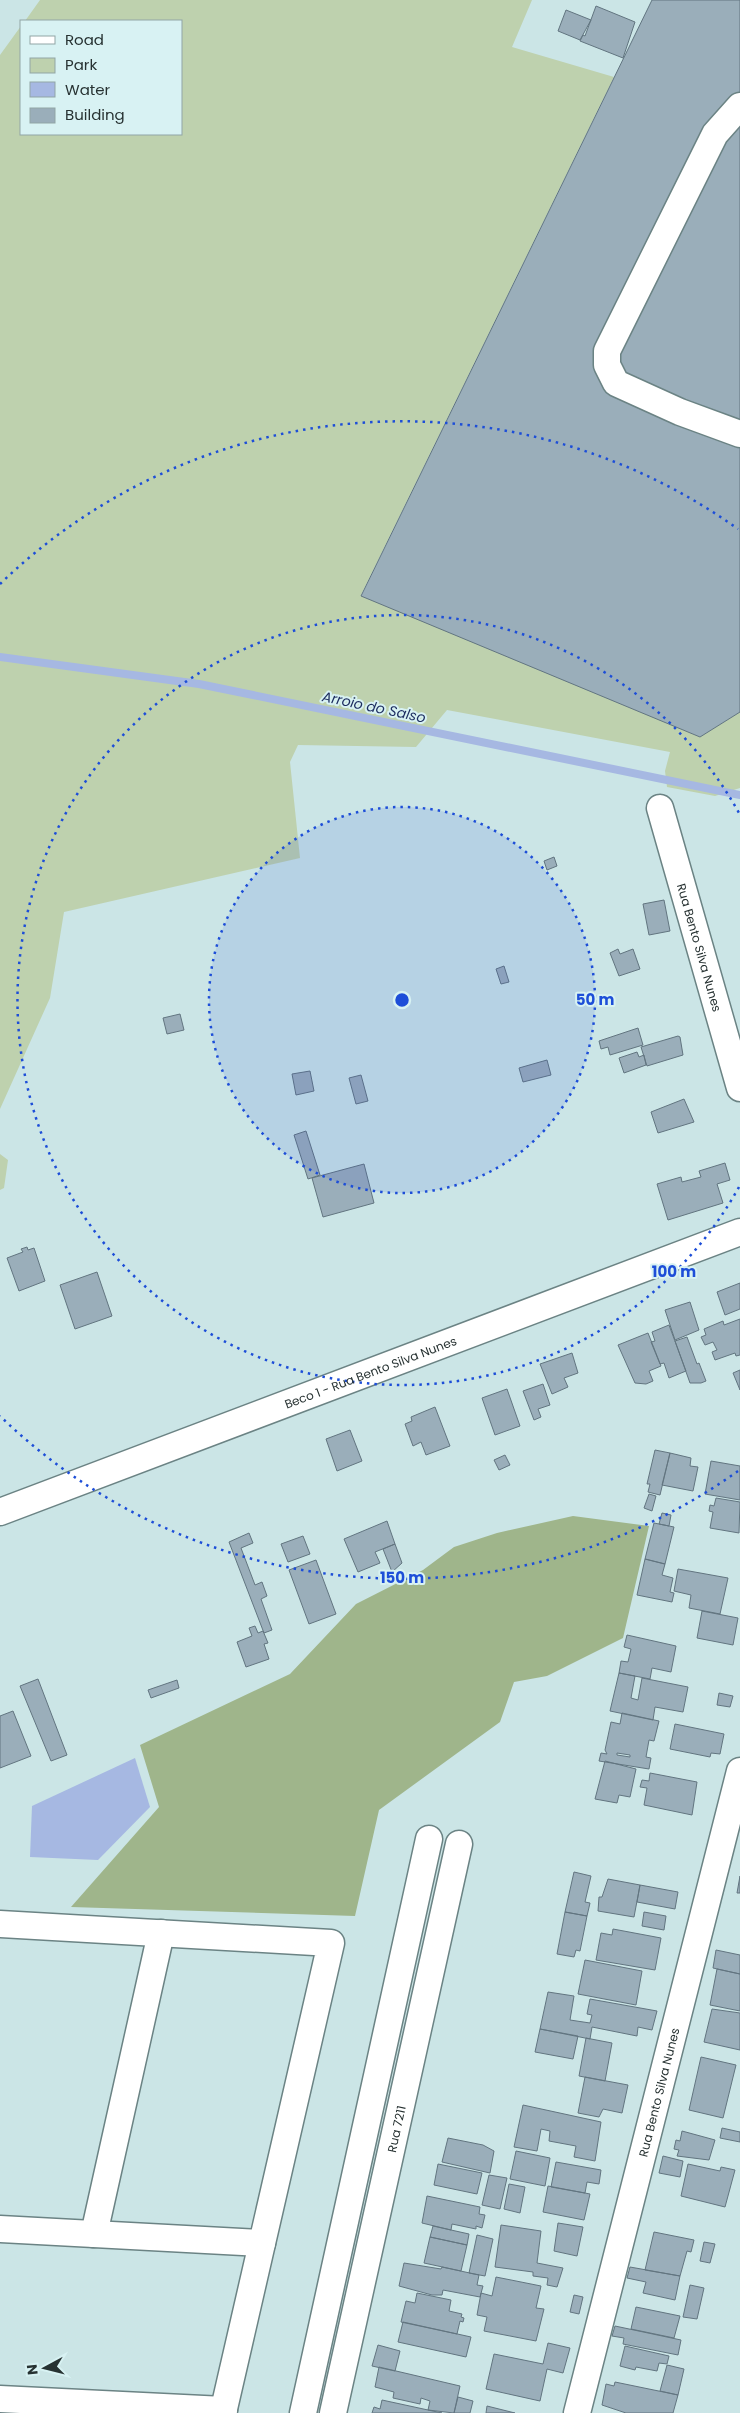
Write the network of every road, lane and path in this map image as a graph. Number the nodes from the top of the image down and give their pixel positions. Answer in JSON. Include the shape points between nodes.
{"nodes":[{"id":1,"x":740,"y":106,"type":"edge"},
{"id":2,"x":740,"y":434,"type":"edge"},
{"id":3,"x":660,"y":808,"type":"dead end"},
{"id":4,"x":740,"y":1088,"type":"edge"},
{"id":5,"x":740,"y":1232,"type":"edge"},
{"id":6,"x":0,"y":1512,"type":"edge"},
{"id":7,"x":740,"y":1771,"type":"edge"},
{"id":8,"x":429,"y":1839,"type":"dead end"},
{"id":9,"x":459,"y":1844,"type":"dead end"},
{"id":10,"x":0,"y":1924,"type":"edge"},
{"id":11,"x":161,"y":1933,"type":"junction"},
{"id":12,"x":0,"y":2229,"type":"edge"},
{"id":13,"x":94,"y":2234,"type":"junction"},
{"id":14,"x":262,"y":2243,"type":"junction"},
{"id":15,"x":0,"y":2399,"type":"edge"},
{"id":16,"x":223,"y":2411,"type":"edge"},
{"id":17,"x":303,"y":2413,"type":"edge"},
{"id":18,"x":333,"y":2413,"type":"edge"},
{"id":19,"x":577,"y":2413,"type":"edge"}],
"edges":[{"from":1,"to":2,"type":"street","via":[[716,134],[606,351],[607,365],[616,383]]},
{"from":3,"to":4,"type":"street","name":"Rua Bento Silva Nunes"},
{"from":5,"to":6,"type":"street","name":"Beco 1 - Rua Bento Silva Nunes"},
{"from":7,"to":19,"type":"street","name":"Rua Bento Silva Nunes"},
{"from":8,"to":17,"type":"street"},
{"from":9,"to":18,"type":"street","name":"Rua 7211"},
{"from":10,"to":11,"type":"street"},
{"from":11,"to":13,"type":"street"},
{"from":11,"to":14,"type":"street","via":[[331,1943]]},
{"from":12,"to":13,"type":"street"},
{"from":13,"to":14,"type":"street"},
{"from":14,"to":16,"type":"street"},
{"from":15,"to":16,"type":"street"}]}
